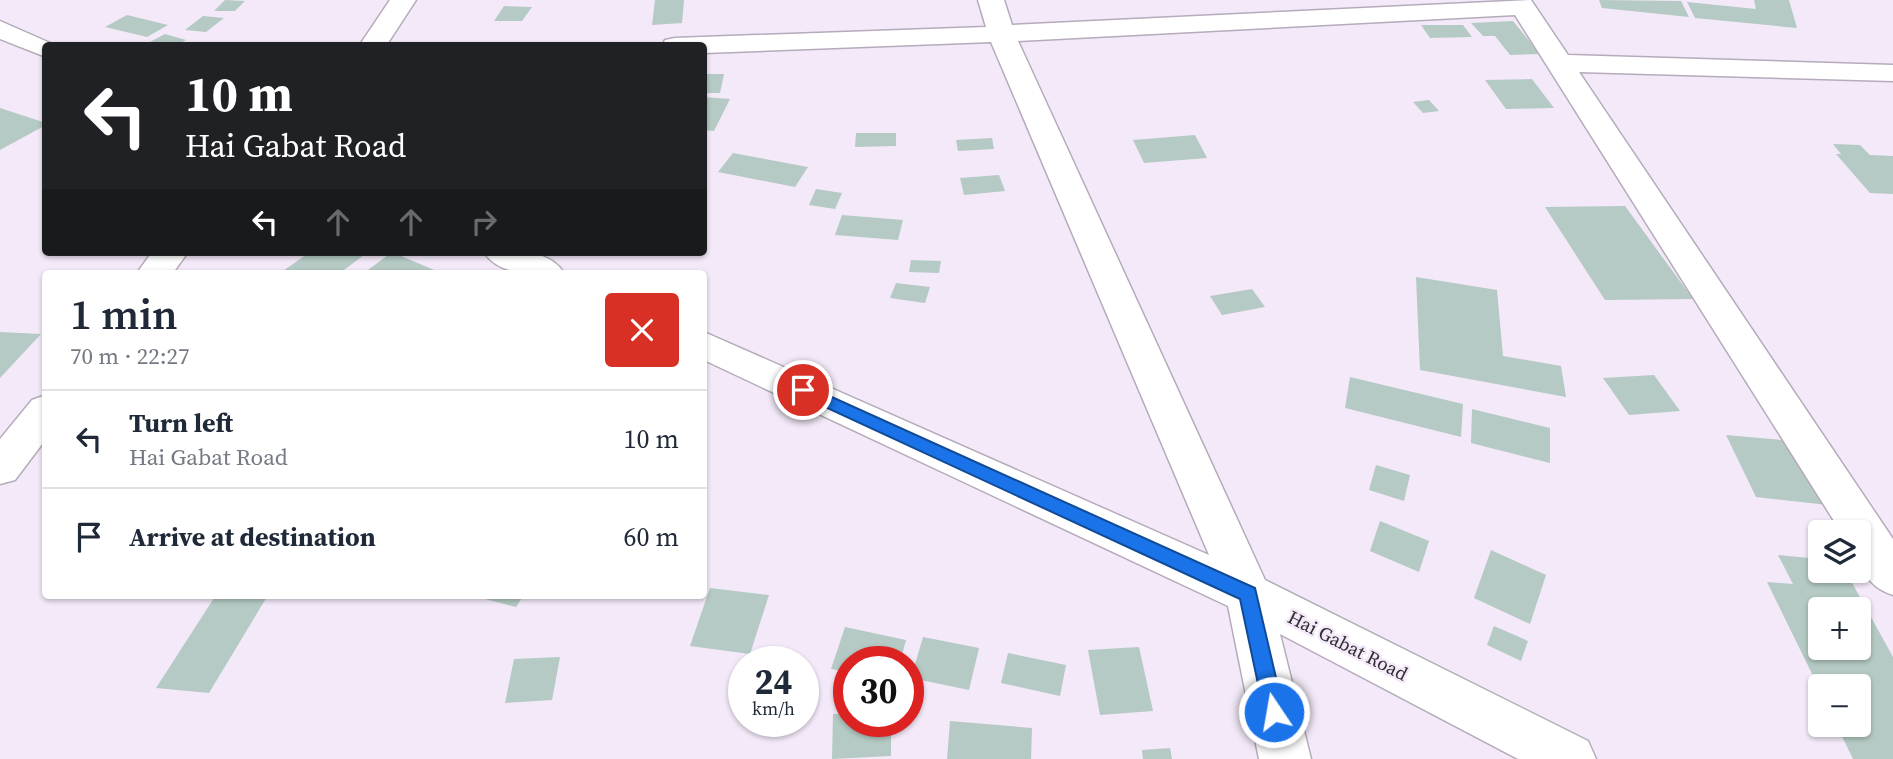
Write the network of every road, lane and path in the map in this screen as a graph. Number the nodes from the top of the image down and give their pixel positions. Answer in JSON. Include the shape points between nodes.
{"nodes":[{"id":1,"x":403,"y":0,"type":"edge"},
{"id":2,"x":1520,"y":3,"type":"edge"},
{"id":3,"x":996,"y":17,"type":"edge"},
{"id":4,"x":0,"y":29,"type":"edge"},
{"id":5,"x":375,"y":42,"type":"edge"},
{"id":6,"x":707,"y":43,"type":"edge"},
{"id":7,"x":42,"y":47,"type":"edge"},
{"id":8,"x":1557,"y":63,"type":"junction"},
{"id":9,"x":1893,"y":73,"type":"edge"},
{"id":10,"x":168,"y":256,"type":"edge"},
{"id":11,"x":510,"y":256,"type":"edge"},
{"id":12,"x":156,"y":270,"type":"edge"},
{"id":13,"x":540,"y":270,"type":"edge"},
{"id":14,"x":707,"y":346,"type":"edge"},
{"id":15,"x":42,"y":415,"type":"edge"},
{"id":16,"x":0,"y":468,"type":"edge"},
{"id":17,"x":1893,"y":576,"type":"edge"},
{"id":18,"x":1248,"y":594,"type":"junction"},
{"id":19,"x":1284,"y":759,"type":"edge"},
{"id":20,"x":1570,"y":759,"type":"edge"}],
"edges":[{"from":1,"to":5,"type":"street"},
{"from":2,"to":3,"type":"street"},
{"from":2,"to":8,"type":"street"},
{"from":3,"to":6,"type":"street"},
{"from":3,"to":18,"type":"street"},
{"from":4,"to":7,"type":"street"},
{"from":8,"to":9,"type":"street"},
{"from":8,"to":17,"type":"street"},
{"from":10,"to":12,"type":"street"},
{"from":11,"to":13,"type":"street"},
{"from":14,"to":18,"type":"street","name":"Hai Gabat Road"},
{"from":15,"to":16,"type":"street"},
{"from":18,"to":19,"type":"street"},
{"from":18,"to":20,"type":"street","name":"Hai Gabat Road"}]}
